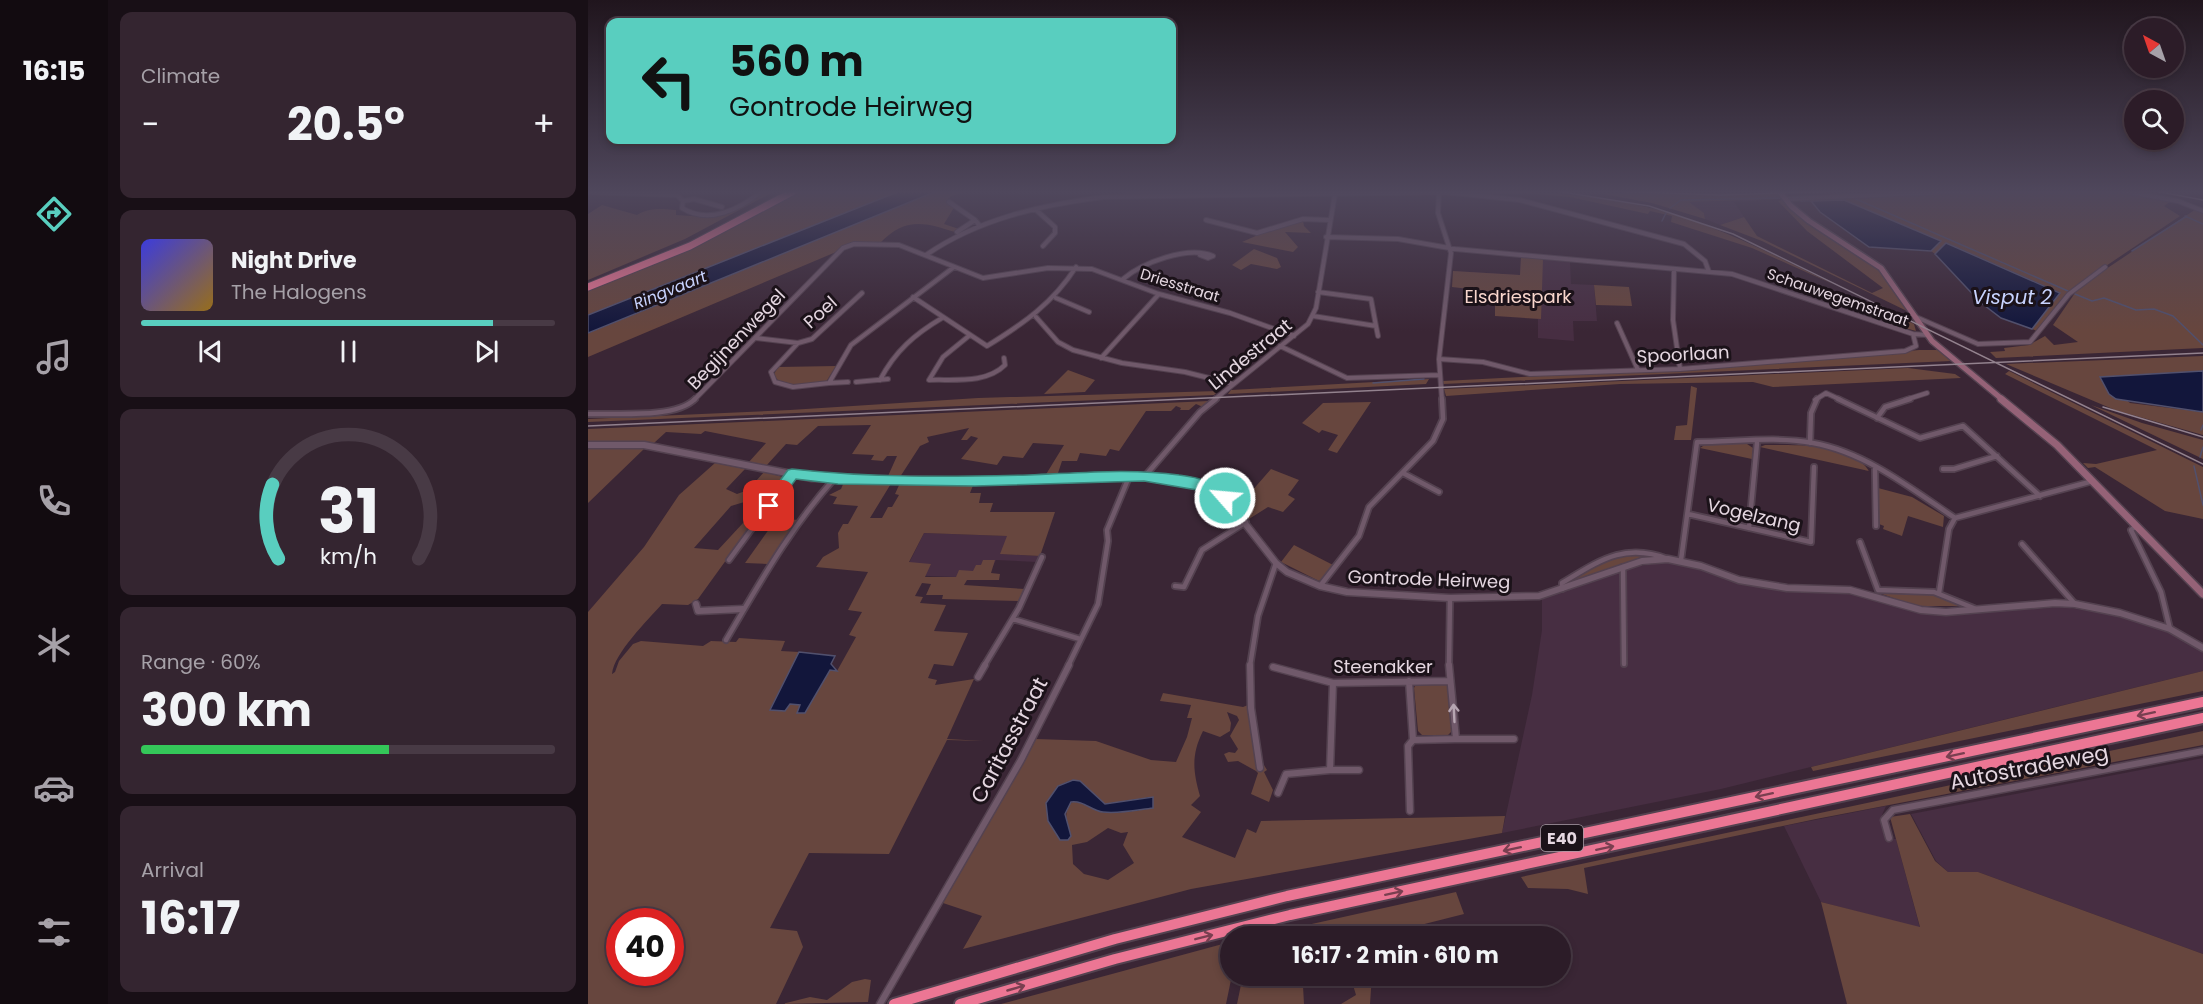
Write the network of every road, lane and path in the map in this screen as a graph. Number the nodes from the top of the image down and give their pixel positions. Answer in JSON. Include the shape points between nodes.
{"nodes":[{"id":1,"x":1326,"y":237,"type":"edge"},
{"id":2,"x":696,"y":238,"type":"edge"},
{"id":3,"x":705,"y":238,"type":"edge"},
{"id":4,"x":951,"y":238,"type":"edge"},
{"id":5,"x":1051,"y":238,"type":"edge"},
{"id":6,"x":1357,"y":238,"type":"edge"},
{"id":7,"x":1447,"y":238,"type":"edge"},
{"id":8,"x":1664,"y":238,"type":"edge"},
{"id":9,"x":1835,"y":238,"type":"edge"},
{"id":10,"x":848,"y":245,"type":"joint"},
{"id":11,"x":1043,"y":246,"type":"dead end"},
{"id":12,"x":1450,"y":247,"type":"junction"},
{"id":13,"x":926,"y":255,"type":"junction"},
{"id":14,"x":1200,"y":255,"type":"dead end"},
{"id":15,"x":954,"y":267,"type":"junction"},
{"id":16,"x":1076,"y":267,"type":"junction"},
{"id":17,"x":2105,"y":267,"type":"dead end"},
{"id":18,"x":1674,"y":270,"type":"junction"},
{"id":19,"x":1709,"y":272,"type":"junction"},
{"id":20,"x":1123,"y":279,"type":"junction"},
{"id":21,"x":588,"y":282,"type":"edge"},
{"id":22,"x":588,"y":287,"type":"edge"},
{"id":23,"x":1318,"y":292,"type":"junction"},
{"id":24,"x":862,"y":293,"type":"dead end"},
{"id":25,"x":1160,"y":294,"type":"junction"},
{"id":26,"x":857,"y":297,"type":"junction"},
{"id":27,"x":914,"y":297,"type":"junction"},
{"id":28,"x":864,"y":298,"type":"dead end"},
{"id":29,"x":1056,"y":298,"type":"junction"},
{"id":30,"x":1089,"y":312,"type":"dead end"},
{"id":31,"x":1313,"y":316,"type":"junction"},
{"id":32,"x":1036,"y":317,"type":"junction"},
{"id":33,"x":1915,"y":317,"type":"junction"},
{"id":34,"x":942,"y":318,"type":"junction"},
{"id":35,"x":1617,"y":323,"type":"dead end"},
{"id":36,"x":1376,"y":326,"type":"junction"},
{"id":37,"x":1913,"y":334,"type":"junction"},
{"id":38,"x":970,"y":335,"type":"junction"},
{"id":39,"x":1927,"y":335,"type":"junction"},
{"id":40,"x":1294,"y":336,"type":"junction"},
{"id":41,"x":1378,"y":336,"type":"dead end"},
{"id":42,"x":756,"y":338,"type":"junction"},
{"id":43,"x":798,"y":343,"type":"junction"},
{"id":44,"x":1280,"y":346,"type":"junction"},
{"id":45,"x":1004,"y":358,"type":"dead end"},
{"id":46,"x":1101,"y":358,"type":"junction"},
{"id":47,"x":1439,"y":358,"type":"junction"},
{"id":48,"x":1680,"y":369,"type":"junction"},
{"id":49,"x":1638,"y":370,"type":"junction"},
{"id":50,"x":1439,"y":375,"type":"junction"},
{"id":51,"x":888,"y":379,"type":"dead end"},
{"id":52,"x":880,"y":380,"type":"junction"},
{"id":53,"x":848,"y":382,"type":"dead end"},
{"id":54,"x":856,"y":382,"type":"dead end"},
{"id":55,"x":830,"y":383,"type":"junction"},
{"id":56,"x":1233,"y":384,"type":"junction"},
{"id":57,"x":1927,"y":393,"type":"dead end"},
{"id":58,"x":588,"y":414,"type":"edge"},
{"id":59,"x":1877,"y":418,"type":"junction"},
{"id":60,"x":1757,"y":443,"type":"junction"},
{"id":61,"x":1810,"y":443,"type":"junction"},
{"id":62,"x":588,"y":445,"type":"edge"},
{"id":63,"x":1997,"y":456,"type":"junction"},
{"id":64,"x":1814,"y":467,"type":"dead end"},
{"id":65,"x":1875,"y":469,"type":"junction"},
{"id":66,"x":1943,"y":469,"type":"dead end"},
{"id":67,"x":1403,"y":473,"type":"junction"},
{"id":68,"x":792,"y":474,"type":"junction"},
{"id":69,"x":1144,"y":476,"type":"junction"},
{"id":70,"x":1129,"y":477,"type":"junction"},
{"id":71,"x":834,"y":479,"type":"junction"},
{"id":72,"x":2093,"y":481,"type":"junction"},
{"id":73,"x":1439,"y":492,"type":"dead end"},
{"id":74,"x":2040,"y":496,"type":"junction"},
{"id":75,"x":1688,"y":514,"type":"junction"},
{"id":76,"x":1955,"y":518,"type":"junction"},
{"id":77,"x":1246,"y":522,"type":"junction"},
{"id":78,"x":1876,"y":526,"type":"dead end"},
{"id":79,"x":2136,"y":526,"type":"junction"},
{"id":80,"x":1749,"y":528,"type":"junction"},
{"id":81,"x":1860,"y":542,"type":"dead end"},
{"id":82,"x":2022,"y":544,"type":"dead end"},
{"id":83,"x":1042,"y":557,"type":"dead end"},
{"id":84,"x":1668,"y":559,"type":"junction"},
{"id":85,"x":729,"y":560,"type":"dead end"},
{"id":86,"x":1681,"y":560,"type":"junction"},
{"id":87,"x":1276,"y":563,"type":"junction"},
{"id":88,"x":1623,"y":567,"type":"junction"},
{"id":89,"x":1175,"y":586,"type":"dead end"},
{"id":90,"x":1320,"y":586,"type":"junction"},
{"id":91,"x":1562,"y":589,"type":"junction"},
{"id":92,"x":1876,"y":593,"type":"junction"},
{"id":93,"x":1939,"y":593,"type":"junction"},
{"id":94,"x":2203,"y":594,"type":"edge"},
{"id":95,"x":1450,"y":598,"type":"junction"},
{"id":96,"x":696,"y":603,"type":"dead end"},
{"id":97,"x":2075,"y":604,"type":"junction"},
{"id":98,"x":743,"y":609,"type":"junction"},
{"id":99,"x":1976,"y":609,"type":"junction"},
{"id":100,"x":1013,"y":619,"type":"junction"},
{"id":101,"x":2170,"y":629,"type":"junction"},
{"id":102,"x":1080,"y":639,"type":"junction"},
{"id":103,"x":726,"y":640,"type":"dead end"},
{"id":104,"x":2203,"y":648,"type":"edge"},
{"id":105,"x":1624,"y":664,"type":"dead end"},
{"id":106,"x":1273,"y":667,"type":"dead end"},
{"id":107,"x":978,"y":677,"type":"dead end"},
{"id":108,"x":1409,"y":681,"type":"junction"},
{"id":109,"x":1449,"y":681,"type":"junction"},
{"id":110,"x":1333,"y":683,"type":"junction"},
{"id":111,"x":2203,"y":702,"type":"edge"},
{"id":112,"x":2203,"y":718,"type":"edge"},
{"id":113,"x":1514,"y":738,"type":"dead end"},
{"id":114,"x":1456,"y":739,"type":"junction"},
{"id":115,"x":1413,"y":740,"type":"junction"},
{"id":116,"x":2203,"y":751,"type":"edge"},
{"id":117,"x":1260,"y":768,"type":"dead end"},
{"id":118,"x":1330,"y":770,"type":"junction"},
{"id":119,"x":1359,"y":770,"type":"dead end"},
{"id":120,"x":1278,"y":792,"type":"dead end"},
{"id":121,"x":1410,"y":811,"type":"dead end"},
{"id":122,"x":1889,"y":838,"type":"dead end"},
{"id":123,"x":880,"y":1004,"type":"edge"},
{"id":124,"x":894,"y":1004,"type":"edge"},
{"id":125,"x":960,"y":1004,"type":"edge"}],
"edges":[{"from":1,"to":23,"type":"street","name":"Lindestraat"},
{"from":2,"to":21,"type":"highway"},
{"from":3,"to":22,"type":"highway"},
{"from":4,"to":13,"type":"street"},
{"from":5,"to":11,"type":"street"},
{"from":6,"to":12,"type":"street","name":"Schauwegemstraat"},
{"from":7,"to":12,"type":"street"},
{"from":8,"to":19,"type":"street","via":[[1684,243],[1705,261]]},
{"from":9,"to":33,"type":"main road","via":[[1881,268]]},
{"from":10,"to":13,"type":"street","name":"Driesstraat","via":[[894,244]]},
{"from":10,"to":42,"type":"street","name":"Begijnenwegel"},
{"from":12,"to":18,"type":"street","name":"Schauwegemstraat"},
{"from":12,"to":47,"type":"street"},
{"from":13,"to":15,"type":"street","name":"Driesstraat"},
{"from":14,"to":20,"type":"street","via":[[1143,265]]},
{"from":15,"to":16,"type":"street","name":"Driesstraat","via":[[989,278]]},
{"from":15,"to":27,"type":"street"},
{"from":16,"to":20,"type":"street","name":"Driesstraat"},
{"from":16,"to":29,"type":"street"},
{"from":17,"to":33,"type":"street","via":[[2069,294],[2030,342],[1978,344]]},
{"from":18,"to":19,"type":"street","name":"Schauwegemstraat"},
{"from":18,"to":48,"type":"street","via":[[1673,320]]},
{"from":19,"to":37,"type":"street","name":"Schauwegemstraat","via":[[1732,274]]},
{"from":20,"to":25,"type":"street","name":"Driesstraat"},
{"from":23,"to":31,"type":"street","name":"Lindestraat"},
{"from":23,"to":36,"type":"street","via":[[1371,298]]},
{"from":24,"to":26,"type":"street","name":"Poel"},
{"from":25,"to":40,"type":"street","name":"Driesstraat"},
{"from":25,"to":46,"type":"street"},
{"from":26,"to":28,"type":"street","name":"Poel"},
{"from":26,"to":43,"type":"street","name":"Poel","via":[[812,339]]},
{"from":27,"to":34,"type":"street"},
{"from":27,"to":55,"type":"street","via":[[848,348]]},
{"from":29,"to":30,"type":"street"},
{"from":29,"to":32,"type":"street"},
{"from":31,"to":36,"type":"street"},
{"from":31,"to":40,"type":"street","name":"Lindestraat"},
{"from":32,"to":38,"type":"street","via":[[987,346]]},
{"from":32,"to":46,"type":"street","via":[[1060,344]]},
{"from":33,"to":39,"type":"main road"},
{"from":34,"to":38,"type":"street"},
{"from":34,"to":52,"type":"street","via":[[894,353]]},
{"from":35,"to":49,"type":"street"},
{"from":36,"to":41,"type":"street"},
{"from":37,"to":39,"type":"street","name":"Schauwegemstraat"},
{"from":37,"to":48,"type":"street","name":"Spoorlaan","via":[[1916,346],[1905,351]]},
{"from":38,"to":45,"type":"street","via":[[943,357],[929,380],[993,375],[1005,365]]},
{"from":39,"to":72,"type":"main road","via":[[2041,430]]},
{"from":40,"to":44,"type":"street","name":"Lindestraat"},
{"from":42,"to":43,"type":"street"},
{"from":42,"to":58,"type":"street","name":"Begijnenwegel","via":[[687,407]]},
{"from":43,"to":55,"type":"street","name":"Poel","via":[[771,372],[772,380],[793,387]]},
{"from":44,"to":50,"type":"street","via":[[1347,378]]},
{"from":44,"to":56,"type":"street","name":"Lindestraat"},
{"from":46,"to":56,"type":"street"},
{"from":47,"to":49,"type":"street","name":"Spoorlaan","via":[[1483,362],[1530,374]]},
{"from":47,"to":50,"type":"street"},
{"from":48,"to":49,"type":"street","name":"Spoorlaan"},
{"from":50,"to":67,"type":"street","via":[[1443,408],[1439,429]]},
{"from":51,"to":52,"type":"street"},
{"from":52,"to":54,"type":"street"},
{"from":53,"to":55,"type":"street"},
{"from":56,"to":69,"type":"street","name":"Lindestraat","via":[[1200,412]]},
{"from":57,"to":59,"type":"street","via":[[1885,407]]},
{"from":59,"to":61,"type":"street","via":[[1822,394],[1812,405]]},
{"from":59,"to":63,"type":"street","via":[[1920,438],[1963,426]]},
{"from":60,"to":61,"type":"street"},
{"from":60,"to":75,"type":"street","via":[[1697,442]]},
{"from":60,"to":80,"type":"street"},
{"from":61,"to":65,"type":"street","via":[[1843,452]]},
{"from":62,"to":68,"type":"street","name":"Gontrode Heirweg","via":[[644,445]]},
{"from":63,"to":66,"type":"street","via":[[1954,470]]},
{"from":63,"to":74,"type":"street"},
{"from":64,"to":80,"type":"street","name":"Vogelzang","via":[[1811,542]]},
{"from":65,"to":76,"type":"street"},
{"from":65,"to":78,"type":"street"},
{"from":67,"to":73,"type":"street"},
{"from":67,"to":90,"type":"street","via":[[1369,507],[1359,537]]},
{"from":68,"to":71,"type":"street","name":"Gontrode Heirweg"},
{"from":68,"to":85,"type":"street"},
{"from":69,"to":70,"type":"street","name":"Gontrode Heirweg"},
{"from":69,"to":77,"type":"street","name":"Gontrode Heirweg","via":[[1182,480],[1213,489]]},
{"from":70,"to":71,"type":"street","name":"Gontrode Heirweg"},
{"from":70,"to":102,"type":"street","name":"Caritasstraat","via":[[1107,530],[1098,604]]},
{"from":71,"to":98,"type":"street","via":[[807,508]]},
{"from":72,"to":74,"type":"street"},
{"from":72,"to":79,"type":"main road"},
{"from":74,"to":76,"type":"street"},
{"from":75,"to":80,"type":"street","name":"Vogelzang"},
{"from":75,"to":86,"type":"street"},
{"from":76,"to":93,"type":"street","via":[[1948,529]]},
{"from":77,"to":87,"type":"street","name":"Gontrode Heirweg"},
{"from":77,"to":89,"type":"street","via":[[1202,550],[1184,587]]},
{"from":79,"to":94,"type":"main road"},
{"from":79,"to":101,"type":"street","via":[[2131,530],[2161,591]]},
{"from":81,"to":92,"type":"street"},
{"from":82,"to":97,"type":"street"},
{"from":83,"to":100,"type":"street"},
{"from":84,"to":86,"type":"street","name":"Gontrode Heirweg"},
{"from":84,"to":88,"type":"street","name":"Gontrode Heirweg"},
{"from":84,"to":91,"type":"street","name":"Gontrode Heirweg","via":[[1632,550],[1614,553],[1562,583]]},
{"from":86,"to":92,"type":"street","name":"Gontrode Heirweg","via":[[1755,583]]},
{"from":87,"to":90,"type":"street","name":"Gontrode Heirweg","via":[[1287,573]]},
{"from":87,"to":117,"type":"street","via":[[1253,638],[1250,664],[1251,708]]},
{"from":88,"to":91,"type":"street","name":"Gontrode Heirweg"},
{"from":88,"to":105,"type":"street"},
{"from":90,"to":95,"type":"street","name":"Gontrode Heirweg","via":[[1364,594]]},
{"from":91,"to":95,"type":"street","name":"Gontrode Heirweg","via":[[1539,596]]},
{"from":92,"to":93,"type":"street"},
{"from":92,"to":99,"type":"street","name":"Gontrode Heirweg","via":[[1921,610]]},
{"from":93,"to":99,"type":"street"},
{"from":95,"to":109,"type":"street","name":"Steenakker"},
{"from":96,"to":98,"type":"street","via":[[702,612]]},
{"from":97,"to":99,"type":"street","name":"Gontrode Heirweg"},
{"from":97,"to":101,"type":"street","name":"Gontrode Heirweg"},
{"from":98,"to":103,"type":"street"},
{"from":100,"to":102,"type":"street"},
{"from":100,"to":107,"type":"street"},
{"from":101,"to":104,"type":"street","name":"Gontrode Heirweg"},
{"from":102,"to":123,"type":"street","name":"Caritasstraat","via":[[1021,760]]},
{"from":106,"to":110,"type":"street","name":"Steenakker"},
{"from":108,"to":109,"type":"street","name":"Steenakker"},
{"from":108,"to":110,"type":"street","name":"Steenakker"},
{"from":108,"to":115,"type":"street"},
{"from":114,"to":109,"type":"street","one_way":true,"via":[[1453,687]]},
{"from":110,"to":118,"type":"street"},
{"from":111,"to":124,"type":"highway","number":"E40","one_way":true,"via":[[1287,896],[1115,939]]},
{"from":125,"to":112,"type":"highway","number":"E40","one_way":true,"via":[[1115,959],[1290,915]]},
{"from":113,"to":114,"type":"street"},
{"from":114,"to":115,"type":"street"},
{"from":115,"to":121,"type":"street","via":[[1408,746]]},
{"from":116,"to":122,"type":"street","name":"Autostradeweg","via":[[1893,810],[1884,820]]},
{"from":118,"to":119,"type":"street"},
{"from":118,"to":120,"type":"street","via":[[1289,772]]}]}
